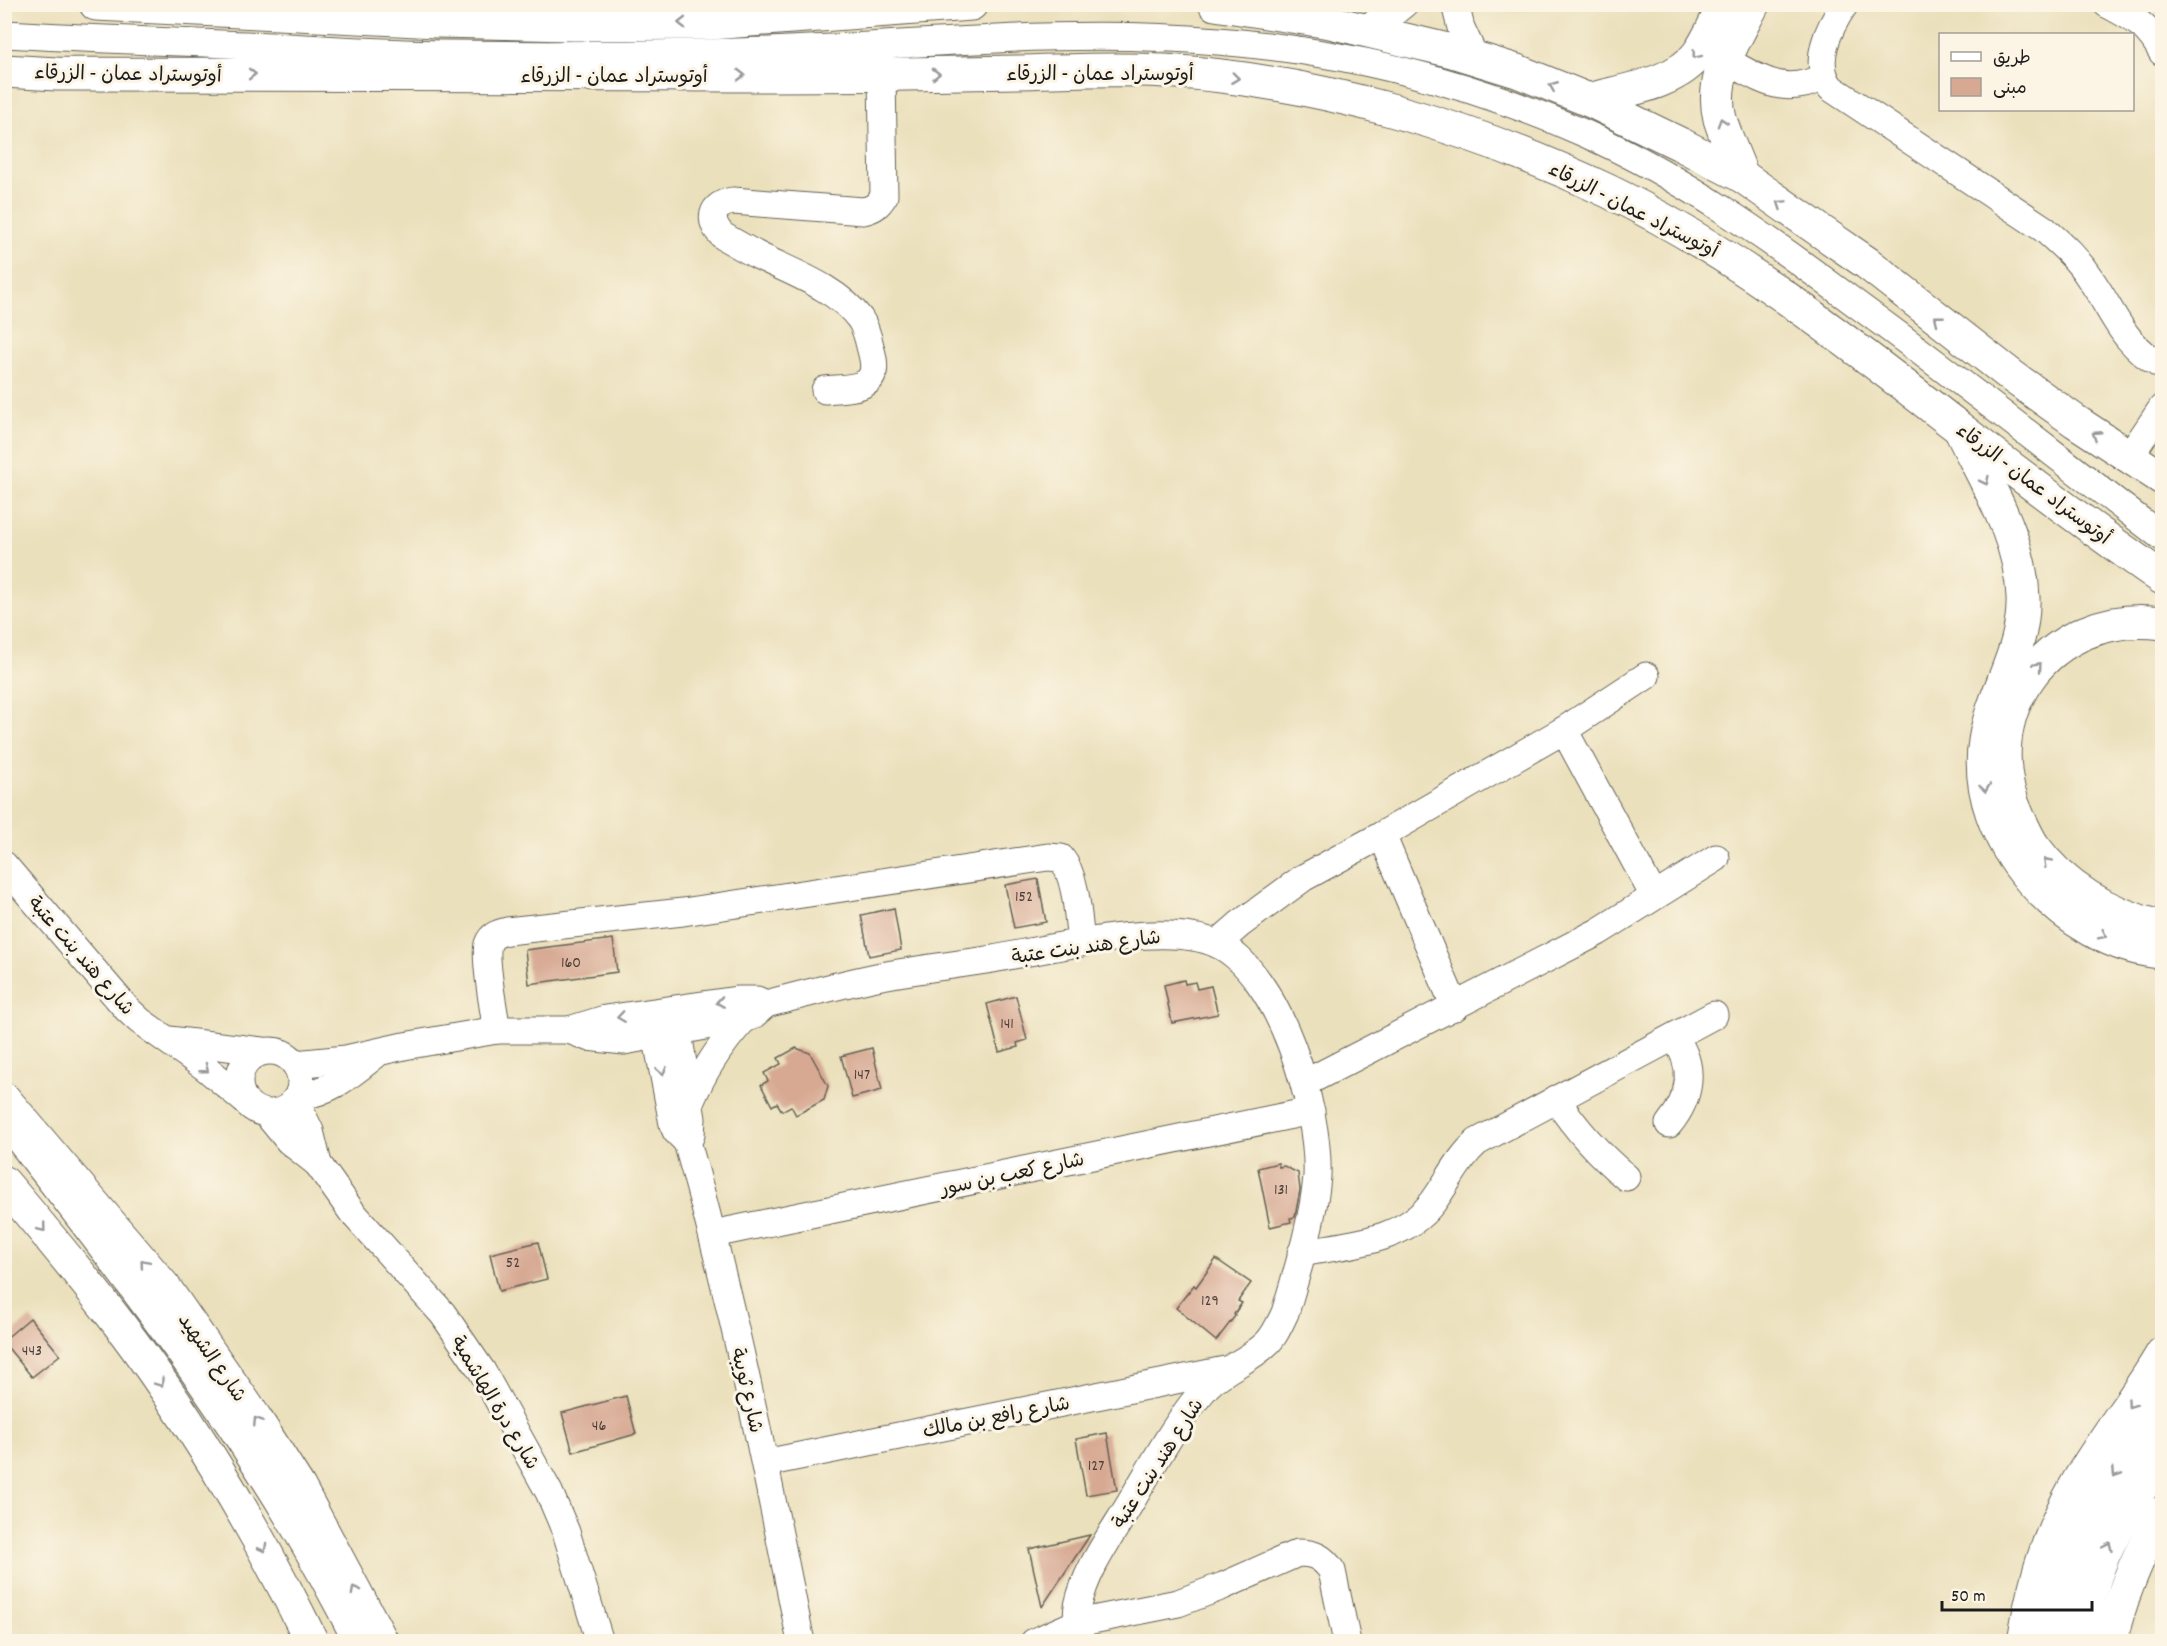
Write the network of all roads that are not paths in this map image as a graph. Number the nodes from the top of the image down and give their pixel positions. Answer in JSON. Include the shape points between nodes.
{"nodes":[{"id":1,"x":96,"y":4,"type":"edge"},
{"id":2,"x":971,"y":4,"type":"edge"},
{"id":3,"x":1215,"y":4,"type":"edge"},
{"id":4,"x":1404,"y":4,"type":"edge"},
{"id":5,"x":1455,"y":4,"type":"edge"},
{"id":6,"x":1724,"y":4,"type":"edge"},
{"id":7,"x":1753,"y":4,"type":"edge"},
{"id":8,"x":1845,"y":4,"type":"edge"},
{"id":9,"x":2106,"y":4,"type":"edge"},
{"id":10,"x":2140,"y":23,"type":"edge"},
{"id":11,"x":4,"y":26,"type":"edge"},
{"id":12,"x":1363,"y":29,"type":"junction"},
{"id":13,"x":4,"y":34,"type":"edge"},
{"id":14,"x":2163,"y":52,"type":"edge"},
{"id":15,"x":1475,"y":58,"type":"junction"},
{"id":16,"x":1725,"y":60,"type":"junction"},
{"id":17,"x":4,"y":71,"type":"edge"},
{"id":18,"x":57,"y":74,"type":"junction"},
{"id":19,"x":882,"y":75,"type":"junction"},
{"id":20,"x":1824,"y":77,"type":"junction"},
{"id":21,"x":4,"y":82,"type":"edge"},
{"id":22,"x":1589,"y":100,"type":"junction"},
{"id":23,"x":1742,"y":177,"type":"junction"},
{"id":24,"x":2163,"y":366,"type":"edge"},
{"id":25,"x":825,"y":390,"type":"dead end"},
{"id":26,"x":2163,"y":408,"type":"edge"},
{"id":27,"x":1960,"y":428,"type":"junction"},
{"id":28,"x":2129,"y":457,"type":"junction"},
{"id":29,"x":2163,"y":478,"type":"edge"},
{"id":30,"x":2163,"y":516,"type":"edge"},
{"id":31,"x":2163,"y":537,"type":"edge"},
{"id":32,"x":2163,"y":578,"type":"edge"},
{"id":33,"x":2163,"y":623,"type":"edge"},
{"id":34,"x":1646,"y":676,"type":"dead end"},
{"id":35,"x":1564,"y":730,"type":"junction"},
{"id":36,"x":1382,"y":835,"type":"junction"},
{"id":37,"x":1716,"y":858,"type":"dead end"},
{"id":38,"x":4,"y":865,"type":"edge"},
{"id":39,"x":1654,"y":896,"type":"junction"},
{"id":40,"x":2163,"y":928,"type":"edge"},
{"id":41,"x":1081,"y":943,"type":"junction"},
{"id":42,"x":1217,"y":944,"type":"junction"},
{"id":43,"x":2163,"y":952,"type":"edge"},
{"id":44,"x":766,"y":1004,"type":"junction"},
{"id":45,"x":1455,"y":1006,"type":"junction"},
{"id":46,"x":1714,"y":1015,"type":"dead end"},
{"id":47,"x":744,"y":1019,"type":"junction"},
{"id":48,"x":665,"y":1023,"type":"junction"},
{"id":49,"x":497,"y":1030,"type":"junction"},
{"id":50,"x":1674,"y":1037,"type":"junction"},
{"id":51,"x":165,"y":1039,"type":"junction"},
{"id":52,"x":262,"y":1051,"type":"junction"},
{"id":53,"x":378,"y":1053,"type":"junction"},
{"id":54,"x":295,"y":1064,"type":"junction"},
{"id":55,"x":1305,"y":1083,"type":"junction"},
{"id":56,"x":296,"y":1098,"type":"junction"},
{"id":57,"x":4,"y":1099,"type":"edge"},
{"id":58,"x":1556,"y":1099,"type":"junction"},
{"id":59,"x":690,"y":1103,"type":"junction"},
{"id":60,"x":255,"y":1107,"type":"junction"},
{"id":61,"x":1311,"y":1111,"type":"junction"},
{"id":62,"x":4,"y":1121,"type":"edge"},
{"id":63,"x":1669,"y":1124,"type":"dead end"},
{"id":64,"x":4,"y":1139,"type":"edge"},
{"id":65,"x":687,"y":1142,"type":"junction"},
{"id":66,"x":318,"y":1164,"type":"junction"},
{"id":67,"x":1626,"y":1177,"type":"dead end"},
{"id":68,"x":4,"y":1183,"type":"edge"},
{"id":69,"x":713,"y":1234,"type":"junction"},
{"id":70,"x":1301,"y":1252,"type":"junction"},
{"id":71,"x":2163,"y":1354,"type":"edge"},
{"id":72,"x":1227,"y":1370,"type":"junction"},
{"id":73,"x":2163,"y":1409,"type":"edge"},
{"id":74,"x":2163,"y":1456,"type":"edge"},
{"id":75,"x":765,"y":1463,"type":"junction"},
{"id":76,"x":2163,"y":1513,"type":"edge"},
{"id":77,"x":1079,"y":1632,"type":"edge"},
{"id":78,"x":312,"y":1641,"type":"edge"},
{"id":79,"x":345,"y":1641,"type":"edge"},
{"id":80,"x":357,"y":1641,"type":"edge"},
{"id":81,"x":382,"y":1641,"type":"edge"},
{"id":82,"x":600,"y":1641,"type":"edge"},
{"id":83,"x":801,"y":1641,"type":"edge"},
{"id":84,"x":1034,"y":1641,"type":"edge"},
{"id":85,"x":1347,"y":1641,"type":"edge"},
{"id":86,"x":2024,"y":1641,"type":"edge"},
{"id":87,"x":2048,"y":1641,"type":"edge"},
{"id":88,"x":2079,"y":1641,"type":"edge"},
{"id":89,"x":2110,"y":1641,"type":"edge"}],
"edges":[{"from":2,"to":1,"type":"main road","one_way":true,"via":[[710,23],[573,24],[425,21]]},
{"from":3,"to":12,"type":"main road"},
{"from":4,"to":12,"type":"street"},
{"from":5,"to":15,"type":"street"},
{"from":6,"to":22,"type":"main road","one_way":true,"via":[[1699,53],[1677,74]]},
{"from":7,"to":16,"type":"main road"},
{"from":8,"to":20,"type":"street","via":[[1823,52]]},
{"from":9,"to":10,"type":"street"},
{"from":10,"to":14,"type":"street"},
{"from":11,"to":30,"type":"street","via":[[439,45],[622,46],[1093,27],[1215,33],[1323,45],[1511,95],[1593,128],[1692,179],[1751,216]]},
{"from":12,"to":15,"type":"main road"},
{"from":13,"to":31,"type":"street","via":[[439,54],[767,52],[1045,38],[1153,38],[1266,46],[1368,63],[1462,88],[1546,117],[1687,185],[1907,340]]},
{"from":22,"to":15,"type":"main road","one_way":true},
{"from":16,"to":20,"type":"street","via":[[1780,86],[1803,85]]},
{"from":23,"to":16,"type":"main road","one_way":true,"via":[[1718,107],[1718,83]]},
{"from":17,"to":18,"type":"main road","name":"أوتوستراد عمان - الزرقاء"},
{"from":18,"to":19,"type":"main road","name":"أوتوستراد عمان - الزرقاء","one_way":true},
{"from":18,"to":21,"type":"main road"},
{"from":19,"to":25,"type":"street","via":[[884,196],[879,204],[863,211],[733,201],[723,202],[712,220],[723,236],[820,287],[862,321],[874,364],[872,379],[866,384]]},
{"from":19,"to":27,"type":"main road","name":"أوتوستراد عمان - الزرقاء","one_way":true,"via":[[1112,69],[1213,75],[1312,90],[1458,131],[1610,192],[1716,250],[1816,318]]},
{"from":20,"to":24,"type":"street","via":[[1835,92],[2057,240],[2091,278],[2123,333]]},
{"from":22,"to":23,"type":"main road"},
{"from":28,"to":23,"type":"main road","one_way":true,"via":[[2013,377],[1867,263]]},
{"from":26,"to":28,"type":"street"},
{"from":27,"to":32,"type":"main road","name":"أوتوستراد عمان - الزرقاء"},
{"from":27,"to":43,"type":"main road","one_way":true,"via":[[2008,528],[2023,596],[2019,644],[1984,744],[1984,783],[1993,818],[2020,864],[2064,911],[2110,938]]},
{"from":28,"to":29,"type":"main road"},
{"from":40,"to":33,"type":"main road","one_way":true,"via":[[2126,917],[2092,900],[2062,877],[2033,847],[2016,812],[2004,772],[2006,738],[2016,702],[2035,667],[2049,653],[2083,633],[2119,623]]},
{"from":34,"to":35,"type":"street"},
{"from":35,"to":36,"type":"street"},
{"from":35,"to":39,"type":"street"},
{"from":36,"to":42,"type":"street","via":[[1303,878]]},
{"from":36,"to":45,"type":"street"},
{"from":37,"to":39,"type":"street"},
{"from":38,"to":51,"type":"street","name":"شارع هند بنت عتبة","via":[[127,1009]]},
{"from":39,"to":45,"type":"street","via":[[1598,932]]},
{"from":41,"to":42,"type":"street","name":"شارع هند بنت عتبة","via":[[1170,935]]},
{"from":41,"to":44,"type":"street","name":"شارع هند بنت عتبة","via":[[880,976]]},
{"from":41,"to":49,"type":"street","via":[[1067,866],[1061,858],[1048,857],[682,912],[507,931],[494,935],[488,944]]},
{"from":42,"to":55,"type":"street","name":"شارع هند بنت عتبة","via":[[1259,981],[1279,1017]]},
{"from":44,"to":47,"type":"street","name":"شارع هند بنت عتبة"},
{"from":44,"to":48,"type":"street","name":"شارع هند بنت عتبة","one_way":true,"via":[[737,1000]]},
{"from":45,"to":55,"type":"street"},
{"from":46,"to":50,"type":"street"},
{"from":47,"to":48,"type":"street","name":"شارع هند بنت عتبة"},
{"from":47,"to":59,"type":"street","via":[[718,1050]]},
{"from":48,"to":49,"type":"street","name":"شارع هند بنت عتبة","via":[[624,1041],[569,1030]]},
{"from":48,"to":59,"type":"street","name":"شارع ثويبة"},
{"from":48,"to":65,"type":"street","name":"شارع ثويبة","one_way":true,"via":[[673,1124]]},
{"from":49,"to":53,"type":"street","name":"شارع هند بنت عتبة"},
{"from":50,"to":58,"type":"street"},
{"from":50,"to":63,"type":"street","via":[[1686,1057],[1689,1082],[1682,1105]]},
{"from":51,"to":52,"type":"street","name":"شارع هند بنت عتبة"},
{"from":51,"to":60,"type":"street","name":"شارع هند بنت عتبة","one_way":true},
{"from":52,"to":54,"type":"street","via":[[280,1053]]},
{"from":52,"to":60,"type":"street","via":[[247,1060],[239,1075],[238,1084]]},
{"from":53,"to":54,"type":"street","name":"شارع هند بنت عتبة"},
{"from":53,"to":56,"type":"street","name":"شارع هند بنت عتبة","via":[[333,1087]]},
{"from":54,"to":56,"type":"street","via":[[301,1085]]},
{"from":55,"to":61,"type":"street","name":"شارع هند بنت عتبة"},
{"from":56,"to":60,"type":"street","via":[[282,1111]]},
{"from":56,"to":66,"type":"street","name":"شارع درة الهاشمية"},
{"from":81,"to":57,"type":"main road","name":"شارع الشهيد","one_way":true,"via":[[298,1487],[164,1287]]},
{"from":58,"to":67,"type":"street","via":[[1595,1149]]},
{"from":58,"to":70,"type":"street","via":[[1477,1142],[1461,1158],[1432,1203],[1409,1224],[1381,1238]]},
{"from":59,"to":65,"type":"street","name":"شارع ثويبة","via":[[693,1127]]},
{"from":60,"to":66,"type":"street","name":"شارع درة الهاشمية"},
{"from":61,"to":69,"type":"street","name":"شارع كعب بن سور"},
{"from":61,"to":70,"type":"street","name":"شارع هند بنت عتبة","via":[[1317,1159],[1315,1197]]},
{"from":62,"to":80,"type":"street","via":[[130,1285],[228,1424]]},
{"from":64,"to":79,"type":"street","via":[[74,1224],[219,1428],[298,1555]]},
{"from":65,"to":69,"type":"street","name":"شارع ثويبة"},
{"from":66,"to":82,"type":"street","name":"شارع درة الهاشمية","via":[[352,1212],[442,1314],[482,1371],[549,1492],[566,1532]]},
{"from":68,"to":78,"type":"main road","one_way":true,"via":[[119,1324],[169,1397],[260,1542]]},
{"from":69,"to":75,"type":"street","name":"شارع ثويبة"},
{"from":70,"to":72,"type":"street","name":"شارع هند بنت عتبة","via":[[1277,1329],[1266,1344]]},
{"from":71,"to":86,"type":"main road","one_way":true,"via":[[2088,1465],[2060,1517],[2039,1574]]},
{"from":72,"to":75,"type":"street","name":"شارع رافع بن مالك"},
{"from":72,"to":77,"type":"street","name":"شارع هند بنت عتبة","via":[[1209,1384],[1162,1448],[1111,1535],[1078,1608]]},
{"from":73,"to":87,"type":"main road","one_way":true,"via":[[2125,1460],[2089,1519],[2063,1582]]},
{"from":88,"to":74,"type":"main road","one_way":true,"via":[[2094,1580],[2108,1545]]},
{"from":75,"to":83,"type":"street","name":"شارع ثويبة"},
{"from":76,"to":89,"type":"main road","via":[[2125,1587]]},
{"from":77,"to":84,"type":"street"},
{"from":77,"to":85,"type":"street","via":[[1178,1603],[1298,1552],[1309,1552],[1326,1562],[1332,1571]]}]}
